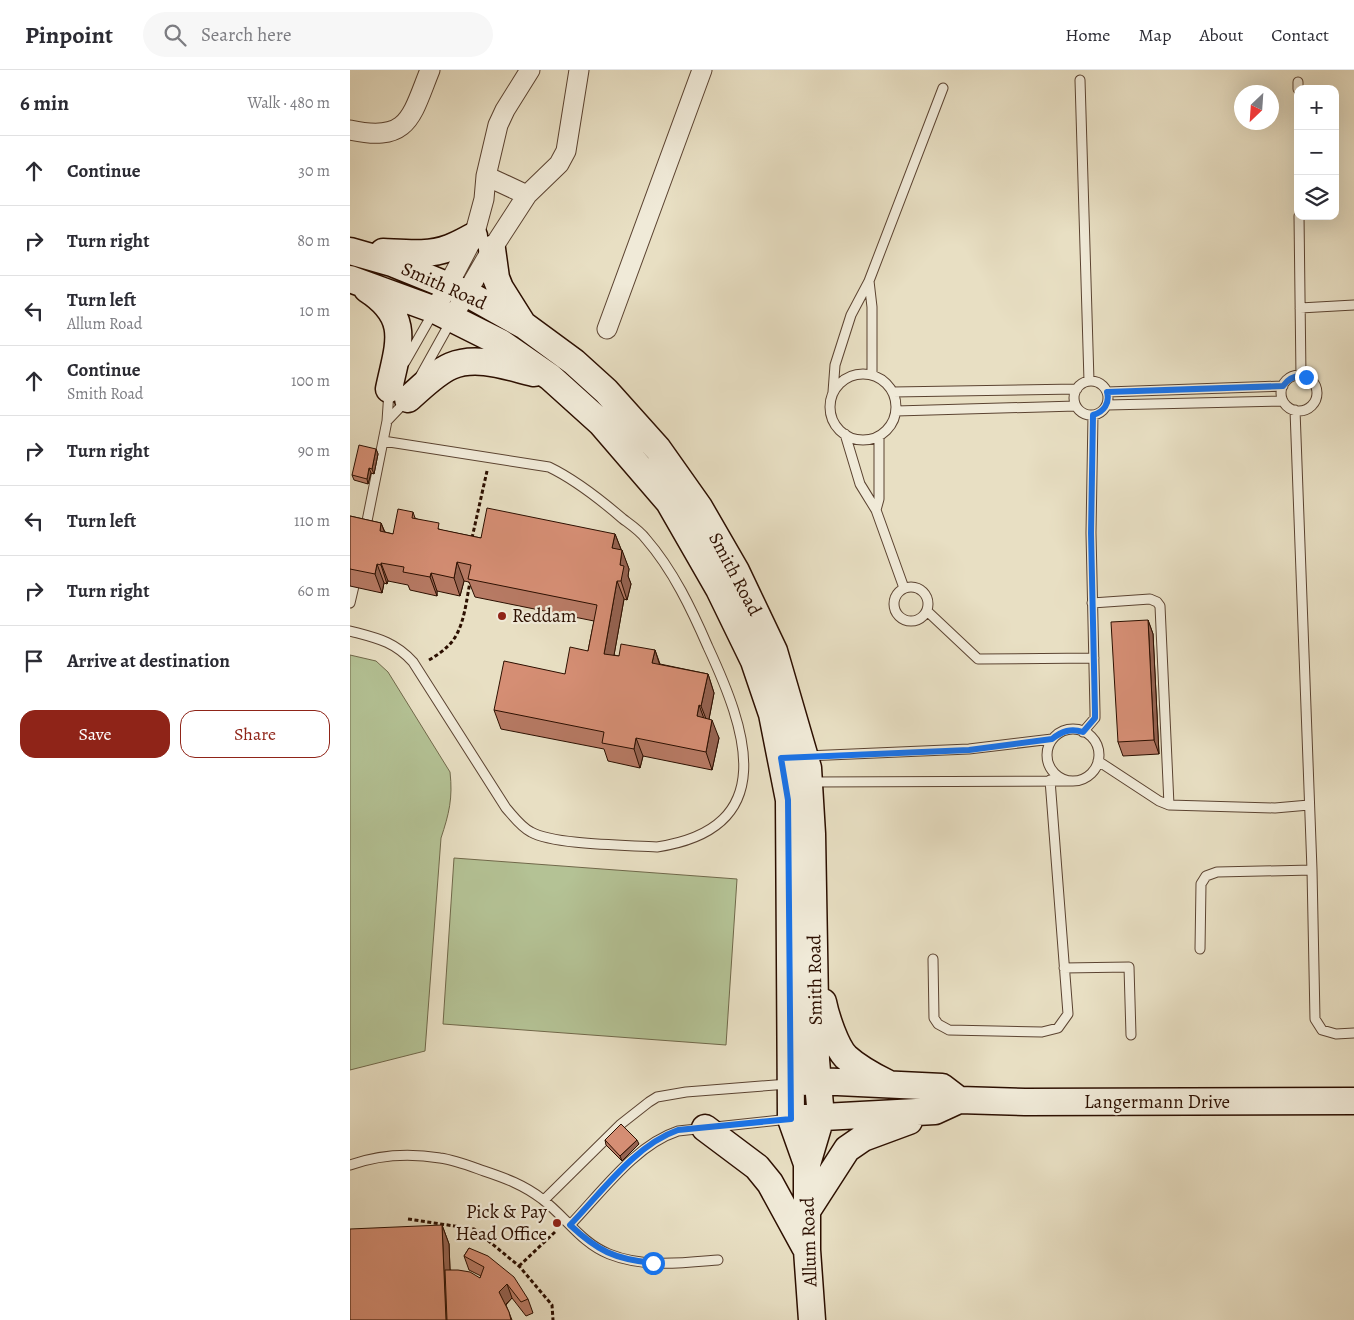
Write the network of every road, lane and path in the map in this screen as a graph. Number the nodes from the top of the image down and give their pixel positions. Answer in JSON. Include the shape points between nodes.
{"nodes":[{"id":1,"x":430,"y":70,"type":"edge"},
{"id":2,"x":530,"y":70,"type":"edge"},
{"id":3,"x":579,"y":70,"type":"edge"},
{"id":4,"x":702,"y":70,"type":"edge"},
{"id":5,"x":1080,"y":80,"type":"dead end"},
{"id":6,"x":943,"y":88,"type":"dead end"},
{"id":7,"x":350,"y":130,"type":"edge"},
{"id":8,"x":486,"y":176,"type":"junction"},
{"id":9,"x":527,"y":195,"type":"junction"},
{"id":10,"x":1299,"y":220,"type":"edge"},
{"id":11,"x":483,"y":242,"type":"junction"},
{"id":12,"x":350,"y":250,"type":"edge"},
{"id":13,"x":353,"y":280,"type":"edge"},
{"id":14,"x":869,"y":281,"type":"junction"},
{"id":15,"x":457,"y":289,"type":"junction"},
{"id":16,"x":1354,"y":305,"type":"edge"},
{"id":17,"x":1300,"y":308,"type":"junction"},
{"id":18,"x":443,"y":314,"type":"junction"},
{"id":19,"x":525,"y":326,"type":"junction"},
{"id":20,"x":607,"y":328,"type":"dead end"},
{"id":21,"x":872,"y":374,"type":"junction"},
{"id":22,"x":550,"y":376,"type":"junction"},
{"id":23,"x":1301,"y":376,"type":"junction"},
{"id":24,"x":1089,"y":381,"type":"junction"},
{"id":25,"x":1283,"y":386,"type":"junction"},
{"id":26,"x":1077,"y":389,"type":"junction"},
{"id":27,"x":1182,"y":389,"type":"junction"},
{"id":28,"x":970,"y":391,"type":"junction"},
{"id":29,"x":833,"y":392,"type":"junction"},
{"id":30,"x":893,"y":392,"type":"junction"},
{"id":31,"x":1107,"y":392,"type":"junction"},
{"id":32,"x":399,"y":394,"type":"junction"},
{"id":33,"x":1283,"y":401,"type":"junction"},
{"id":34,"x":1181,"y":404,"type":"junction"},
{"id":35,"x":1107,"y":405,"type":"junction"},
{"id":36,"x":1076,"y":406,"type":"junction"},
{"id":37,"x":971,"y":409,"type":"junction"},
{"id":38,"x":1295,"y":410,"type":"junction"},
{"id":39,"x":896,"y":411,"type":"junction"},
{"id":40,"x":1093,"y":415,"type":"junction"},
{"id":41,"x":387,"y":421,"type":"junction"},
{"id":42,"x":844,"y":434,"type":"junction"},
{"id":43,"x":879,"y":436,"type":"junction"},
{"id":44,"x":383,"y":441,"type":"junction"},
{"id":45,"x":490,"y":458,"type":"junction"},
{"id":46,"x":678,"y":496,"type":"junction"},
{"id":47,"x":876,"y":510,"type":"junction"},
{"id":48,"x":364,"y":536,"type":"edge"},
{"id":49,"x":471,"y":543,"type":"edge"},
{"id":50,"x":470,"y":582,"type":"edge"},
{"id":51,"x":354,"y":586,"type":"edge"},
{"id":52,"x":904,"y":588,"type":"junction"},
{"id":53,"x":350,"y":603,"type":"edge"},
{"id":54,"x":1092,"y":603,"type":"junction"},
{"id":55,"x":926,"y":611,"type":"junction"},
{"id":56,"x":350,"y":631,"type":"edge"},
{"id":57,"x":1094,"y":658,"type":"junction"},
{"id":58,"x":418,"y":670,"type":"junction"},
{"id":59,"x":1083,"y":732,"type":"junction"},
{"id":60,"x":1052,"y":739,"type":"junction"},
{"id":61,"x":1098,"y":761,"type":"junction"},
{"id":62,"x":795,"y":770,"type":"junction"},
{"id":63,"x":1050,"y":780,"type":"junction"},
{"id":64,"x":1074,"y":781,"type":"junction"},
{"id":65,"x":1169,"y":805,"type":"junction"},
{"id":66,"x":1309,"y":805,"type":"junction"},
{"id":67,"x":1312,"y":870,"type":"junction"},
{"id":68,"x":815,"y":949,"type":"junction"},
{"id":69,"x":1200,"y":949,"type":"dead end"},
{"id":70,"x":933,"y":959,"type":"dead end"},
{"id":71,"x":1064,"y":968,"type":"junction"},
{"id":72,"x":1354,"y":1033,"type":"edge"},
{"id":73,"x":1131,"y":1035,"type":"dead end"},
{"id":74,"x":818,"y":1081,"type":"junction"},
{"id":75,"x":791,"y":1083,"type":"junction"},
{"id":76,"x":888,"y":1084,"type":"junction"},
{"id":77,"x":959,"y":1100,"type":"junction"},
{"id":78,"x":1354,"y":1101,"type":"edge"},
{"id":79,"x":936,"y":1111,"type":"junction"},
{"id":80,"x":821,"y":1117,"type":"junction"},
{"id":81,"x":791,"y":1119,"type":"junction"},
{"id":82,"x":705,"y":1128,"type":"junction"},
{"id":83,"x":807,"y":1164,"type":"junction"},
{"id":84,"x":350,"y":1165,"type":"edge"},
{"id":85,"x":544,"y":1200,"type":"junction"},
{"id":86,"x":807,"y":1211,"type":"junction"},
{"id":87,"x":408,"y":1219,"type":"dead end"},
{"id":88,"x":568,"y":1223,"type":"junction"},
{"id":89,"x":807,"y":1250,"type":"junction"},
{"id":90,"x":718,"y":1260,"type":"dead end"},
{"id":91,"x":519,"y":1266,"type":"junction"},
{"id":92,"x":553,"y":1320,"type":"edge"},
{"id":93,"x":812,"y":1320,"type":"edge"}],
"edges":[{"from":1,"to":7,"type":"street","via":[[414,110],[396,130],[369,134]]},
{"from":2,"to":8,"type":"street","via":[[498,125]]},
{"from":3,"to":9,"type":"street","via":[[566,151],[559,164]]},
{"from":4,"to":20,"type":"street"},
{"from":5,"to":24,"type":"lane"},
{"from":6,"to":14,"type":"lane"},
{"from":8,"to":9,"type":"street"},
{"from":8,"to":11,"type":"street"},
{"from":9,"to":11,"type":"street"},
{"from":10,"to":17,"type":"lane"},
{"from":11,"to":12,"type":"main road","via":[[414,254]]},
{"from":11,"to":15,"type":"street"},
{"from":11,"to":19,"type":"main road","via":[[500,288]]},
{"from":12,"to":15,"type":"main road","name":"Smith Road"},
{"from":13,"to":18,"type":"main road","name":"Smith Road"},
{"from":13,"to":32,"type":"main road","via":[[385,302],[399,326]]},
{"from":14,"to":21,"type":"lane"},
{"from":14,"to":29,"type":"lane","via":[[851,315],[835,365]]},
{"from":15,"to":18,"type":"street"},
{"from":15,"to":19,"type":"main road","name":"Smith Road"},
{"from":16,"to":17,"type":"lane"},
{"from":17,"to":23,"type":"lane"},
{"from":18,"to":22,"type":"main road","name":"Smith Road","via":[[502,343]]},
{"from":18,"to":32,"type":"lane"},
{"from":18,"to":32,"type":"lane"},
{"from":19,"to":46,"type":"main road","name":"Smith Road","via":[[574,362],[606,391],[658,449]]},
{"from":21,"to":29,"type":"lane","via":[[849,376]]},
{"from":21,"to":30,"type":"lane","via":[[885,381]]},
{"from":22,"to":32,"type":"main road","via":[[478,361],[464,362],[450,366]]},
{"from":22,"to":46,"type":"main road","name":"Smith Road"},
{"from":23,"to":25,"type":"lane","via":[[1290,378]]},
{"from":23,"to":38,"type":"lane","via":[[1315,384],[1317,395],[1308,409]]},
{"from":24,"to":26,"type":"lane"},
{"from":24,"to":31,"type":"lane","via":[[1100,384]]},
{"from":25,"to":27,"type":"lane"},
{"from":25,"to":33,"type":"lane"},
{"from":26,"to":28,"type":"lane"},
{"from":26,"to":36,"type":"lane","via":[[1074,394]]},
{"from":27,"to":31,"type":"lane"},
{"from":27,"to":34,"type":"lane"},
{"from":28,"to":30,"type":"lane"},
{"from":28,"to":37,"type":"lane"},
{"from":29,"to":42,"type":"lane","via":[[830,405],[832,419]]},
{"from":30,"to":39,"type":"lane"},
{"from":31,"to":35,"type":"lane"},
{"from":32,"to":41,"type":"lane"},
{"from":32,"to":41,"type":"lane"},
{"from":33,"to":34,"type":"lane"},
{"from":33,"to":38,"type":"lane"},
{"from":34,"to":35,"type":"lane"},
{"from":35,"to":40,"type":"lane","via":[[1099,414]]},
{"from":36,"to":37,"type":"lane"},
{"from":36,"to":40,"type":"lane","via":[[1083,413]]},
{"from":37,"to":39,"type":"lane"},
{"from":38,"to":66,"type":"lane"},
{"from":39,"to":43,"type":"lane","via":[[891,425]]},
{"from":40,"to":54,"type":"lane"},
{"from":41,"to":44,"type":"lane"},
{"from":42,"to":43,"type":"lane","via":[[862,440]]},
{"from":42,"to":47,"type":"lane","via":[[860,484]]},
{"from":43,"to":47,"type":"lane","via":[[879,498]]},
{"from":44,"to":45,"type":"lane"},
{"from":44,"to":48,"type":"lane"},
{"from":45,"to":49,"type":"path"},
{"from":45,"to":58,"type":"lane","via":[[549,467],[561,473],[608,506],[655,549],[700,629],[738,721],[745,759],[741,789],[732,809],[713,828],[695,838],[670,845],[657,847],[542,837],[525,828],[506,808]]},
{"from":46,"to":62,"type":"main road","name":"Smith Road","via":[[699,507],[736,571],[774,651]]},
{"from":47,"to":52,"type":"lane"},
{"from":50,"to":58,"type":"path","via":[[455,637]]},
{"from":51,"to":53,"type":"lane"},
{"from":52,"to":55,"type":"lane","via":[[915,587],[924,593],[928,602]]},
{"from":52,"to":55,"type":"lane","via":[[894,600],[898,616],[913,621]]},
{"from":54,"to":57,"type":"lane"},
{"from":54,"to":65,"type":"lane","via":[[1150,599],[1160,606]]},
{"from":55,"to":57,"type":"lane","via":[[978,659]]},
{"from":56,"to":58,"type":"lane","via":[[394,645]]},
{"from":57,"to":59,"type":"lane","via":[[1095,718]]},
{"from":59,"to":60,"type":"lane","via":[[1066,730]]},
{"from":59,"to":61,"type":"lane","via":[[1096,744]]},
{"from":60,"to":62,"type":"lane"},
{"from":60,"to":64,"type":"lane","via":[[1048,747],[1048,763],[1058,777]]},
{"from":61,"to":64,"type":"lane","via":[[1090,775]]},
{"from":61,"to":65,"type":"lane"},
{"from":62,"to":63,"type":"lane"},
{"from":62,"to":68,"type":"main road","name":"Smith Road"},
{"from":62,"to":75,"type":"main road","name":"Smith Road","via":[[788,800]]},
{"from":63,"to":64,"type":"lane"},
{"from":63,"to":71,"type":"lane"},
{"from":65,"to":66,"type":"lane","via":[[1275,808]]},
{"from":66,"to":67,"type":"lane"},
{"from":67,"to":69,"type":"lane","via":[[1217,872],[1206,876],[1200,884]]},
{"from":67,"to":72,"type":"lane","via":[[1316,1019],[1322,1030],[1336,1034]]},
{"from":68,"to":74,"type":"main road","name":"Smith Road"},
{"from":68,"to":76,"type":"main road","via":[[824,1007],[833,1034],[845,1056]]},
{"from":70,"to":71,"type":"lane","via":[[934,1018],[950,1030],[1042,1032],[1058,1028],[1068,1014]]},
{"from":71,"to":73,"type":"lane","via":[[1129,967]]},
{"from":74,"to":75,"type":"main road"},
{"from":74,"to":76,"type":"main road"},
{"from":74,"to":80,"type":"main road","name":"Allum Road"},
{"from":75,"to":81,"type":"main road","name":"Allum Road"},
{"from":75,"to":85,"type":"lane","via":[[657,1097],[621,1124]]},
{"from":76,"to":77,"type":"main road","via":[[942,1087]]},
{"from":77,"to":78,"type":"main road","name":"Langermann Drive"},
{"from":77,"to":79,"type":"main road","name":"Langermann Drive"},
{"from":79,"to":80,"type":"main road","name":"Langermann Drive"},
{"from":79,"to":86,"type":"main road","via":[[863,1138],[847,1150]]},
{"from":80,"to":81,"type":"main road","name":"Langermann Drive"},
{"from":80,"to":83,"type":"main road","name":"Allum Road"},
{"from":81,"to":82,"type":"lane"},
{"from":81,"to":83,"type":"main road","name":"Allum Road"},
{"from":82,"to":88,"type":"lane","via":[[678,1130],[646,1146]]},
{"from":82,"to":89,"type":"main road","via":[[757,1167],[770,1183]]},
{"from":83,"to":86,"type":"main road","name":"Allum Road"},
{"from":84,"to":85,"type":"lane","via":[[379,1157],[440,1158],[517,1183]]},
{"from":85,"to":88,"type":"lane"},
{"from":86,"to":89,"type":"main road","name":"Allum Road"},
{"from":87,"to":91,"type":"path","via":[[474,1229]]},
{"from":88,"to":90,"type":"lane","via":[[603,1251],[633,1261],[664,1264]]},
{"from":88,"to":91,"type":"path"},
{"from":89,"to":93,"type":"main road","name":"Allum Road"},
{"from":91,"to":92,"type":"path","via":[[552,1306]]}]}
